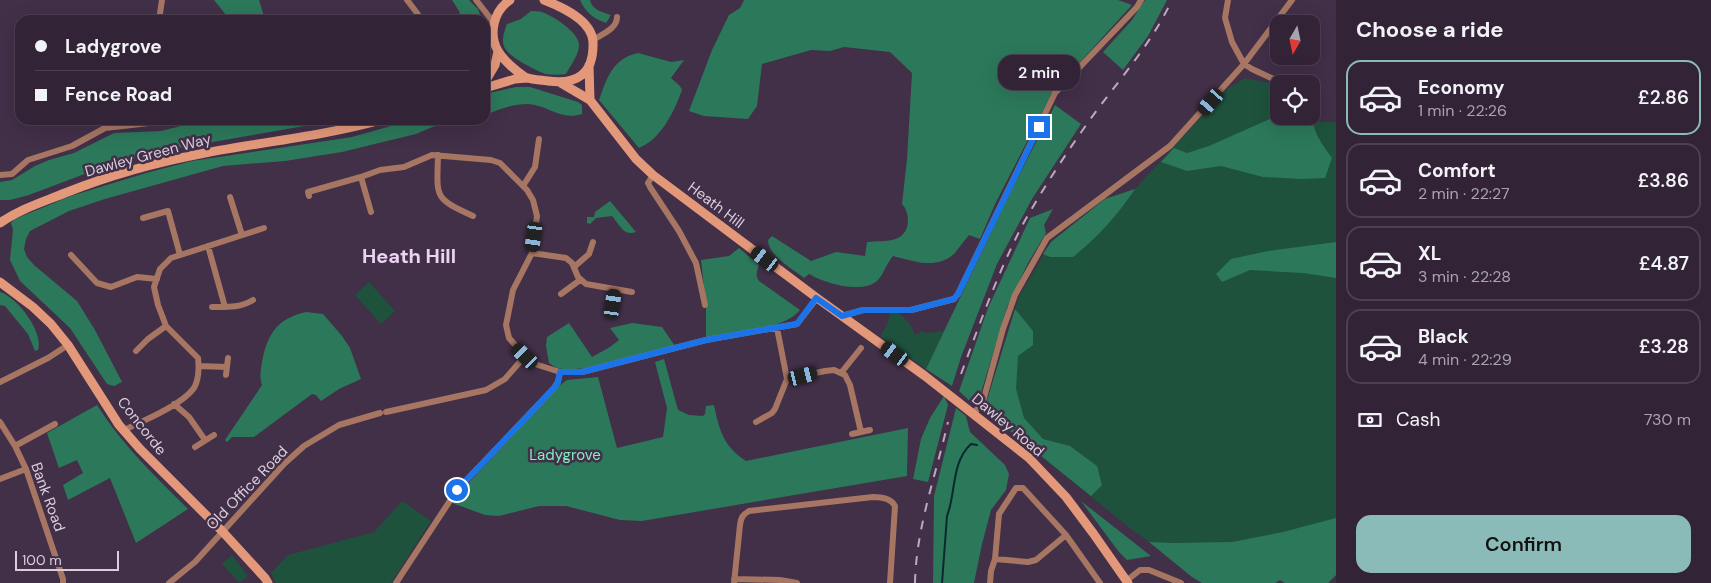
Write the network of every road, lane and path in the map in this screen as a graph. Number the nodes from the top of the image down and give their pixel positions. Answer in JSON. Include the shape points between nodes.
{"nodes":[{"id":1,"x":162,"y":0,"type":"edge"},
{"id":2,"x":407,"y":0,"type":"edge"},
{"id":3,"x":476,"y":0,"type":"edge"},
{"id":4,"x":508,"y":0,"type":"edge"},
{"id":5,"x":544,"y":0,"type":"edge"},
{"id":6,"x":565,"y":0,"type":"edge"},
{"id":7,"x":1141,"y":0,"type":"edge"},
{"id":8,"x":1228,"y":0,"type":"edge"},
{"id":9,"x":1292,"y":0,"type":"edge"},
{"id":10,"x":566,"y":11,"type":"junction"},
{"id":11,"x":160,"y":15,"type":"edge"},
{"id":12,"x":418,"y":15,"type":"edge"},
{"id":13,"x":488,"y":15,"type":"edge"},
{"id":14,"x":617,"y":17,"type":"dead end"},
{"id":15,"x":490,"y":18,"type":"edge"},
{"id":16,"x":494,"y":23,"type":"junction"},
{"id":17,"x":593,"y":40,"type":"junction"},
{"id":18,"x":498,"y":51,"type":"junction"},
{"id":19,"x":589,"y":64,"type":"junction"},
{"id":20,"x":1244,"y":64,"type":"junction"},
{"id":21,"x":490,"y":74,"type":"edge"},
{"id":22,"x":527,"y":78,"type":"junction"},
{"id":23,"x":1270,"y":78,"type":"edge"},
{"id":24,"x":561,"y":83,"type":"junction"},
{"id":25,"x":490,"y":86,"type":"edge"},
{"id":26,"x":590,"y":100,"type":"junction"},
{"id":27,"x":105,"y":125,"type":"edge"},
{"id":28,"x":139,"y":125,"type":"edge"},
{"id":29,"x":362,"y":125,"type":"edge"},
{"id":30,"x":105,"y":128,"type":"junction"},
{"id":31,"x":539,"y":139,"type":"dead end"},
{"id":32,"x":438,"y":155,"type":"junction"},
{"id":33,"x":0,"y":175,"type":"edge"},
{"id":34,"x":653,"y":175,"type":"junction"},
{"id":35,"x":361,"y":177,"type":"junction"},
{"id":36,"x":523,"y":186,"type":"junction"},
{"id":37,"x":309,"y":196,"type":"dead end"},
{"id":38,"x":230,"y":197,"type":"dead end"},
{"id":39,"x":371,"y":212,"type":"dead end"},
{"id":40,"x":0,"y":213,"type":"edge"},
{"id":41,"x":14,"y":213,"type":"junction"},
{"id":42,"x":473,"y":216,"type":"dead end"},
{"id":43,"x":143,"y":218,"type":"dead end"},
{"id":44,"x":0,"y":223,"type":"edge"},
{"id":45,"x":264,"y":228,"type":"dead end"},
{"id":46,"x":242,"y":235,"type":"junction"},
{"id":47,"x":592,"y":242,"type":"dead end"},
{"id":48,"x":208,"y":246,"type":"junction"},
{"id":49,"x":532,"y":253,"type":"junction"},
{"id":50,"x":72,"y":255,"type":"dead end"},
{"id":51,"x":180,"y":255,"type":"junction"},
{"id":52,"x":574,"y":267,"type":"junction"},
{"id":53,"x":157,"y":279,"type":"junction"},
{"id":54,"x":580,"y":280,"type":"junction"},
{"id":55,"x":0,"y":281,"type":"edge"},
{"id":56,"x":615,"y":290,"type":"junction"},
{"id":57,"x":632,"y":292,"type":"dead end"},
{"id":58,"x":561,"y":294,"type":"dead end"},
{"id":59,"x":816,"y":298,"type":"junction"},
{"id":60,"x":253,"y":300,"type":"dead end"},
{"id":61,"x":613,"y":304,"type":"dead end"},
{"id":62,"x":705,"y":305,"type":"dead end"},
{"id":63,"x":212,"y":307,"type":"dead end"},
{"id":64,"x":225,"y":307,"type":"junction"},
{"id":65,"x":842,"y":316,"type":"junction"},
{"id":66,"x":166,"y":326,"type":"junction"},
{"id":67,"x":777,"y":328,"type":"junction"},
{"id":68,"x":68,"y":345,"type":"junction"},
{"id":69,"x":862,"y":348,"type":"dead end"},
{"id":70,"x":136,"y":350,"type":"dead end"},
{"id":71,"x":525,"y":356,"type":"junction"},
{"id":72,"x":228,"y":358,"type":"dead end"},
{"id":73,"x":199,"y":366,"type":"junction"},
{"id":74,"x":560,"y":372,"type":"junction"},
{"id":75,"x":841,"y":373,"type":"junction"},
{"id":76,"x":787,"y":380,"type":"junction"},
{"id":77,"x":0,"y":382,"type":"edge"},
{"id":78,"x":174,"y":404,"type":"junction"},
{"id":79,"x":973,"y":413,"type":"junction"},
{"id":80,"x":0,"y":422,"type":"edge"},
{"id":81,"x":756,"y":422,"type":"dead end"},
{"id":82,"x":56,"y":424,"type":"dead end"},
{"id":83,"x":124,"y":430,"type":"junction"},
{"id":84,"x":870,"y":430,"type":"dead end"},
{"id":85,"x":861,"y":432,"type":"junction"},
{"id":86,"x":852,"y":434,"type":"dead end"},
{"id":87,"x":214,"y":435,"type":"dead end"},
{"id":88,"x":205,"y":440,"type":"junction"},
{"id":89,"x":15,"y":446,"type":"junction"},
{"id":90,"x":195,"y":447,"type":"dead end"},
{"id":91,"x":26,"y":469,"type":"junction"},
{"id":92,"x":0,"y":480,"type":"edge"},
{"id":93,"x":222,"y":531,"type":"junction"},
{"id":94,"x":1066,"y":535,"type":"junction"},
{"id":95,"x":994,"y":558,"type":"junction"},
{"id":96,"x":734,"y":581,"type":"edge"},
{"id":97,"x":1098,"y":582,"type":"edge"},
{"id":98,"x":1127,"y":582,"type":"edge"},
{"id":99,"x":63,"y":583,"type":"edge"},
{"id":100,"x":169,"y":583,"type":"edge"},
{"id":101,"x":268,"y":583,"type":"edge"},
{"id":102,"x":396,"y":583,"type":"edge"},
{"id":103,"x":797,"y":583,"type":"edge"},
{"id":104,"x":890,"y":583,"type":"edge"},
{"id":105,"x":990,"y":583,"type":"edge"},
{"id":106,"x":1181,"y":583,"type":"edge"}],
"edges":[{"from":1,"to":11,"type":"street"},
{"from":2,"to":12,"type":"street"},
{"from":3,"to":13,"type":"street"},
{"from":4,"to":16,"type":"street","via":[[498,10]]},
{"from":5,"to":10,"type":"street"},
{"from":6,"to":10,"type":"street"},
{"from":7,"to":65,"type":"street","via":[[1056,93],[954,299],[911,310],[863,310]]},
{"from":8,"to":20,"type":"street","via":[[1225,18],[1232,42]]},
{"from":9,"to":20,"type":"street"},
{"from":10,"to":17,"type":"street","via":[[585,22]]},
{"from":14,"to":17,"type":"street","via":[[610,30]]},
{"from":15,"to":16,"type":"street"},
{"from":16,"to":18,"type":"street"},
{"from":17,"to":19,"type":"street","via":[[593,56]]},
{"from":18,"to":21,"type":"street"},
{"from":18,"to":22,"type":"street"},
{"from":19,"to":24,"type":"street","via":[[587,71],[576,80]]},
{"from":19,"to":26,"type":"street"},
{"from":20,"to":23,"type":"street"},
{"from":20,"to":79,"type":"street","via":[[1170,146],[1047,238],[1015,295],[982,405]]},
{"from":22,"to":24,"type":"street"},
{"from":22,"to":25,"type":"street"},
{"from":24,"to":26,"type":"street","name":"Heath Hill"},
{"from":26,"to":34,"type":"street","name":"Heath Hill","via":[[636,159]]},
{"from":27,"to":30,"type":"street"},
{"from":28,"to":30,"type":"street"},
{"from":29,"to":41,"type":"street","name":"Dawley Green Way","via":[[165,161],[86,184]]},
{"from":30,"to":33,"type":"street","via":[[72,146],[28,160],[12,174]]},
{"from":31,"to":36,"type":"street","via":[[533,171]]},
{"from":32,"to":35,"type":"street"},
{"from":32,"to":36,"type":"street","via":[[496,161]]},
{"from":32,"to":42,"type":"street","via":[[440,195],[447,203]]},
{"from":34,"to":59,"type":"street","name":"Heath Hill"},
{"from":34,"to":62,"type":"street","via":[[648,183],[696,263]]},
{"from":35,"to":37,"type":"street","via":[[308,192]]},
{"from":35,"to":39,"type":"street"},
{"from":36,"to":49,"type":"street","via":[[536,210]]},
{"from":38,"to":46,"type":"street"},
{"from":40,"to":41,"type":"street","name":"Dawley Green Way"},
{"from":41,"to":44,"type":"street","name":"Dawley Green Way"},
{"from":43,"to":51,"type":"street","via":[[168,211]]},
{"from":45,"to":46,"type":"street"},
{"from":46,"to":48,"type":"street"},
{"from":47,"to":52,"type":"street","via":[[589,254]]},
{"from":48,"to":51,"type":"street"},
{"from":48,"to":64,"type":"street"},
{"from":49,"to":52,"type":"street","via":[[566,258]]},
{"from":49,"to":71,"type":"street","via":[[515,284],[506,325],[508,338]]},
{"from":50,"to":53,"type":"street","via":[[97,283],[111,287],[137,277]]},
{"from":51,"to":53,"type":"street","via":[[171,258],[160,269]]},
{"from":52,"to":54,"type":"street"},
{"from":53,"to":66,"type":"street","via":[[154,287]]},
{"from":54,"to":56,"type":"street","via":[[590,286]]},
{"from":54,"to":58,"type":"street"},
{"from":55,"to":68,"type":"street","name":"Concorde","via":[[51,324]]},
{"from":56,"to":57,"type":"street"},
{"from":56,"to":61,"type":"street"},
{"from":59,"to":65,"type":"street","name":"Heath Hill"},
{"from":59,"to":67,"type":"street","via":[[797,324]]},
{"from":60,"to":64,"type":"street","via":[[244,305]]},
{"from":63,"to":64,"type":"street"},
{"from":65,"to":79,"type":"street","name":"Dawley Road"},
{"from":66,"to":70,"type":"street"},
{"from":66,"to":73,"type":"street","via":[[198,358]]},
{"from":67,"to":74,"type":"street","via":[[706,340],[582,372]]},
{"from":67,"to":76,"type":"street"},
{"from":68,"to":77,"type":"street"},
{"from":68,"to":83,"type":"street","name":"Concorde"},
{"from":69,"to":75,"type":"street"},
{"from":71,"to":74,"type":"street","via":[[538,365]]},
{"from":71,"to":93,"type":"street","name":"Old Office Road","via":[[506,379],[486,390],[339,425],[304,446],[284,464]]},
{"from":72,"to":73,"type":"street","via":[[226,371]]},
{"from":73,"to":78,"type":"street","via":[[194,387]]},
{"from":74,"to":102,"type":"street","via":[[554,388],[457,490]]},
{"from":75,"to":76,"type":"street","via":[[825,370]]},
{"from":75,"to":85,"type":"street","via":[[849,380]]},
{"from":76,"to":81,"type":"street","via":[[775,409]]},
{"from":78,"to":83,"type":"street"},
{"from":78,"to":88,"type":"street","via":[[189,417]]},
{"from":79,"to":98,"type":"street","name":"Dawley Road","via":[[1048,477],[1082,518]]},
{"from":80,"to":89,"type":"street","name":"Bank Road"},
{"from":82,"to":89,"type":"street"},
{"from":83,"to":93,"type":"street","name":"Concorde","via":[[158,469]]},
{"from":84,"to":85,"type":"street"},
{"from":85,"to":86,"type":"street"},
{"from":87,"to":88,"type":"street"},
{"from":88,"to":90,"type":"street"},
{"from":89,"to":91,"type":"street","name":"Bank Road"},
{"from":91,"to":92,"type":"street"},
{"from":91,"to":99,"type":"street","name":"Bank Road"},
{"from":93,"to":100,"type":"street","name":"Old Office Road","via":[[195,562]]},
{"from":93,"to":101,"type":"street","name":"Concorde"},
{"from":94,"to":95,"type":"street","via":[[1036,560]]},
{"from":94,"to":95,"type":"street","via":[[1023,488],[1016,488],[999,514]]},
{"from":94,"to":97,"type":"street"},
{"from":95,"to":105,"type":"street"},
{"from":96,"to":103,"type":"street"},
{"from":96,"to":104,"type":"street","via":[[744,513],[873,497],[886,498],[895,506]]},
{"from":98,"to":106,"type":"street","via":[[1140,570],[1149,570]]}]}
